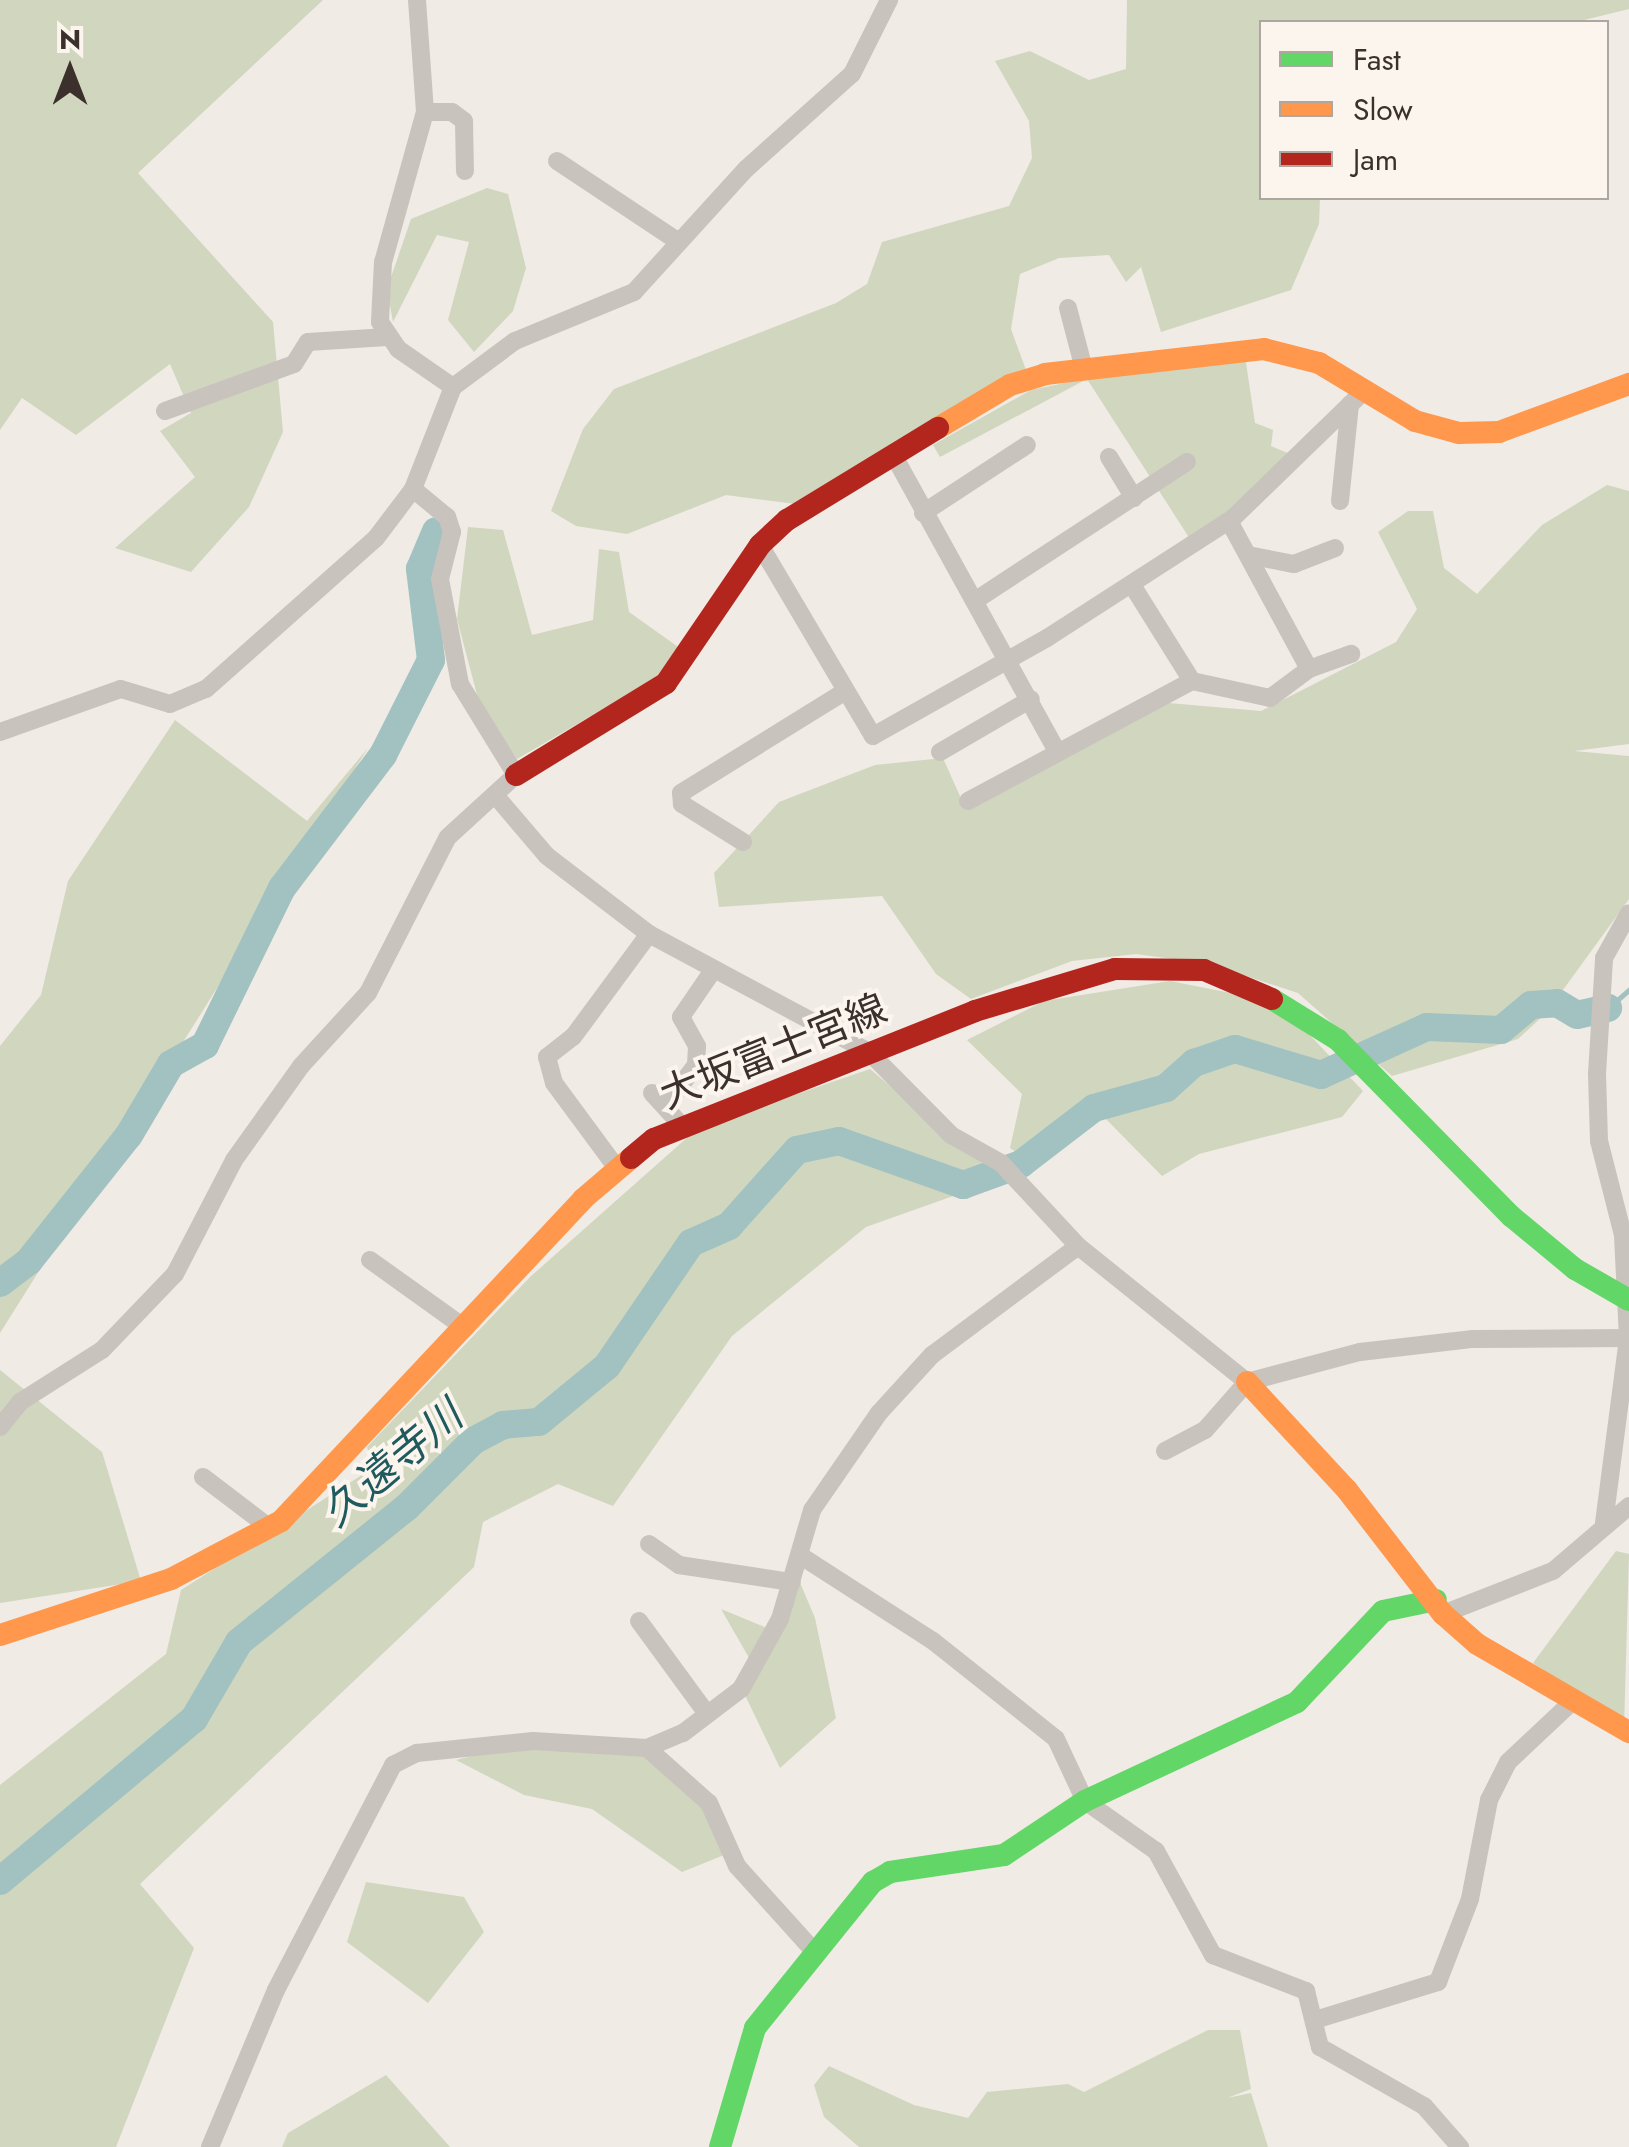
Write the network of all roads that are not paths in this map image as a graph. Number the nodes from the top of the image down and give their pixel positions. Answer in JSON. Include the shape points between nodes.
{"nodes":[{"id":1,"x":417,"y":0,"type":"edge"},
{"id":2,"x":890,"y":0,"type":"edge"},
{"id":3,"x":425,"y":112,"type":"junction"},
{"id":4,"x":557,"y":160,"type":"dead end"},
{"id":5,"x":465,"y":171,"type":"dead end"},
{"id":6,"x":679,"y":242,"type":"junction"},
{"id":7,"x":1068,"y":308,"type":"dead end"},
{"id":8,"x":388,"y":338,"type":"junction"},
{"id":9,"x":1084,"y":370,"type":"junction"},
{"id":10,"x":1629,"y":384,"type":"edge"},
{"id":11,"x":452,"y":386,"type":"junction"},
{"id":12,"x":1356,"y":399,"type":"junction"},
{"id":13,"x":165,"y":411,"type":"dead end"},
{"id":14,"x":1027,"y":446,"type":"dead end"},
{"id":15,"x":894,"y":456,"type":"junction"},
{"id":16,"x":1109,"y":457,"type":"dead end"},
{"id":17,"x":1187,"y":462,"type":"dead end"},
{"id":18,"x":413,"y":489,"type":"junction"},
{"id":19,"x":1134,"y":498,"type":"junction"},
{"id":20,"x":1340,"y":501,"type":"dead end"},
{"id":21,"x":923,"y":513,"type":"junction"},
{"id":22,"x":1229,"y":520,"type":"junction"},
{"id":23,"x":760,"y":546,"type":"junction"},
{"id":24,"x":1335,"y":548,"type":"dead end"},
{"id":25,"x":1248,"y":555,"type":"junction"},
{"id":26,"x":1132,"y":585,"type":"junction"},
{"id":27,"x":976,"y":600,"type":"junction"},
{"id":28,"x":1351,"y":654,"type":"dead end"},
{"id":29,"x":1010,"y":657,"type":"junction"},
{"id":30,"x":1309,"y":669,"type":"junction"},
{"id":31,"x":1192,"y":680,"type":"junction"},
{"id":32,"x":844,"y":692,"type":"junction"},
{"id":33,"x":1031,"y":699,"type":"junction"},
{"id":34,"x":0,"y":732,"type":"edge"},
{"id":35,"x":1056,"y":750,"type":"junction"},
{"id":36,"x":940,"y":752,"type":"dead end"},
{"id":37,"x":516,"y":774,"type":"junction"},
{"id":38,"x":495,"y":795,"type":"junction"},
{"id":39,"x":968,"y":802,"type":"dead end"},
{"id":40,"x":743,"y":842,"type":"dead end"},
{"id":41,"x":1629,"y":913,"type":"edge"},
{"id":42,"x":650,"y":934,"type":"junction"},
{"id":43,"x":714,"y":969,"type":"junction"},
{"id":44,"x":870,"y":1052,"type":"junction"},
{"id":45,"x":682,"y":1126,"type":"junction"},
{"id":46,"x":616,"y":1167,"type":"junction"},
{"id":47,"x":1078,"y":1246,"type":"junction"},
{"id":48,"x":370,"y":1260,"type":"dead end"},
{"id":49,"x":1628,"y":1300,"type":"edge"},
{"id":50,"x":465,"y":1328,"type":"junction"},
{"id":51,"x":1628,"y":1338,"type":"edge"},
{"id":52,"x":1247,"y":1382,"type":"junction"},
{"id":53,"x":0,"y":1427,"type":"edge"},
{"id":54,"x":1165,"y":1451,"type":"dead end"},
{"id":55,"x":204,"y":1477,"type":"dead end"},
{"id":56,"x":1629,"y":1506,"type":"edge"},
{"id":57,"x":1604,"y":1523,"type":"junction"},
{"id":58,"x":270,"y":1528,"type":"junction"},
{"id":59,"x":649,"y":1544,"type":"dead end"},
{"id":60,"x":801,"y":1556,"type":"junction"},
{"id":61,"x":792,"y":1582,"type":"junction"},
{"id":62,"x":1440,"y":1607,"type":"junction"},
{"id":63,"x":640,"y":1621,"type":"dead end"},
{"id":64,"x":0,"y":1636,"type":"edge"},
{"id":65,"x":1575,"y":1699,"type":"junction"},
{"id":66,"x":707,"y":1714,"type":"junction"},
{"id":67,"x":1629,"y":1732,"type":"edge"},
{"id":68,"x":647,"y":1748,"type":"junction"},
{"id":69,"x":1086,"y":1801,"type":"junction"},
{"id":70,"x":814,"y":1950,"type":"junction"},
{"id":71,"x":1314,"y":2020,"type":"junction"},
{"id":72,"x":210,"y":2147,"type":"edge"},
{"id":73,"x":720,"y":2147,"type":"edge"},
{"id":74,"x":1460,"y":2147,"type":"edge"}],
"edges":[{"from":1,"to":3,"type":"street"},
{"from":2,"to":6,"type":"street","via":[[852,74],[746,169]]},
{"from":3,"to":5,"type":"street","via":[[452,112],[464,121]]},
{"from":3,"to":8,"type":"street","via":[[383,262],[380,322]]},
{"from":4,"to":6,"type":"street"},
{"from":6,"to":11,"type":"street","via":[[634,292],[515,341]]},
{"from":7,"to":9,"type":"street"},
{"from":8,"to":11,"type":"street"},
{"from":8,"to":13,"type":"street","via":[[308,342],[294,364]]},
{"from":9,"to":12,"type":"street","via":[[1264,349],[1319,363]]},
{"from":9,"to":15,"type":"street","via":[[1010,385]]},
{"from":10,"to":12,"type":"street","via":[[1498,432],[1459,433]]},
{"from":11,"to":18,"type":"street"},
{"from":12,"to":20,"type":"street"},
{"from":12,"to":22,"type":"street"},
{"from":14,"to":21,"type":"street"},
{"from":15,"to":21,"type":"street"},
{"from":15,"to":23,"type":"street","via":[[787,520]]},
{"from":16,"to":19,"type":"street"},
{"from":17,"to":19,"type":"street"},
{"from":18,"to":34,"type":"street","via":[[376,538],[206,689],[170,704],[120,689]]},
{"from":18,"to":37,"type":"street","via":[[448,517],[452,532],[440,579],[456,668],[484,732]]},
{"from":19,"to":27,"type":"street"},
{"from":21,"to":27,"type":"street"},
{"from":22,"to":25,"type":"street"},
{"from":22,"to":26,"type":"street"},
{"from":23,"to":32,"type":"street"},
{"from":23,"to":37,"type":"street","via":[[666,683]]},
{"from":24,"to":25,"type":"street","via":[[1294,564]]},
{"from":25,"to":30,"type":"street"},
{"from":26,"to":29,"type":"street"},
{"from":26,"to":31,"type":"street"},
{"from":27,"to":29,"type":"street"},
{"from":28,"to":30,"type":"street"},
{"from":29,"to":32,"type":"street","via":[[873,736]]},
{"from":29,"to":33,"type":"street"},
{"from":30,"to":31,"type":"street","via":[[1270,698]]},
{"from":31,"to":35,"type":"street"},
{"from":32,"to":40,"type":"street","via":[[681,794],[682,804]]},
{"from":33,"to":35,"type":"street"},
{"from":33,"to":36,"type":"street"},
{"from":35,"to":39,"type":"street"},
{"from":37,"to":38,"type":"street"},
{"from":38,"to":42,"type":"street","via":[[548,856]]},
{"from":38,"to":53,"type":"street","via":[[448,837],[368,994],[301,1066],[234,1160],[175,1274],[102,1350],[20,1402]]},
{"from":41,"to":49,"type":"street","via":[[1604,958],[1599,1140],[1623,1235]]},
{"from":42,"to":43,"type":"street"},
{"from":42,"to":46,"type":"street","via":[[573,1037],[548,1057],[554,1083]]},
{"from":43,"to":44,"type":"street"},
{"from":43,"to":45,"type":"street","via":[[681,1017],[698,1046],[696,1065],[659,1099]]},
{"from":44,"to":45,"type":"street","name":"大坂富士宮線"},
{"from":44,"to":47,"type":"street","via":[[951,1134],[1007,1170]]},
{"from":44,"to":49,"type":"street","name":"大坂富士宮線","via":[[1059,980],[1158,964],[1248,983],[1338,1040],[1511,1216],[1575,1269]]},
{"from":45,"to":46,"type":"street","name":"大坂富士宮線"},
{"from":46,"to":50,"type":"street","name":"大坂富士宮線"},
{"from":47,"to":52,"type":"street"},
{"from":47,"to":60,"type":"street","via":[[909,1376],[812,1510]]},
{"from":48,"to":50,"type":"street"},
{"from":49,"to":51,"type":"street"},
{"from":50,"to":58,"type":"street","name":"大坂富士宮線","via":[[332,1476]]},
{"from":51,"to":52,"type":"street","via":[[1473,1339],[1360,1352]]},
{"from":51,"to":57,"type":"street"},
{"from":52,"to":54,"type":"street","via":[[1206,1430]]},
{"from":52,"to":62,"type":"street"},
{"from":55,"to":58,"type":"street"},
{"from":56,"to":57,"type":"street"},
{"from":57,"to":62,"type":"street","via":[[1553,1571]]},
{"from":58,"to":64,"type":"street","name":"大坂富士宮線","via":[[172,1580]]},
{"from":59,"to":61,"type":"street","via":[[679,1565]]},
{"from":60,"to":61,"type":"street"},
{"from":60,"to":69,"type":"street","via":[[875,1599],[1023,1710],[1056,1739]]},
{"from":61,"to":66,"type":"street","via":[[756,1670]]},
{"from":62,"to":65,"type":"street","via":[[1477,1644]]},
{"from":62,"to":69,"type":"street","via":[[1383,1611],[1298,1702]]},
{"from":63,"to":66,"type":"street"},
{"from":65,"to":67,"type":"street"},
{"from":65,"to":71,"type":"street","via":[[1508,1762],[1489,1800],[1470,1899],[1438,1982]]},
{"from":66,"to":68,"type":"street"},
{"from":68,"to":70,"type":"street","via":[[708,1803],[737,1866]]},
{"from":68,"to":72,"type":"street","via":[[533,1742],[417,1753],[393,1765],[276,1990]]},
{"from":69,"to":70,"type":"street","via":[[1004,1855],[890,1872]]},
{"from":69,"to":71,"type":"street","via":[[1156,1851],[1213,1955],[1306,1991]]},
{"from":70,"to":73,"type":"street","via":[[755,2028]]},
{"from":71,"to":74,"type":"street","via":[[1320,2047],[1424,2106]]}]}
